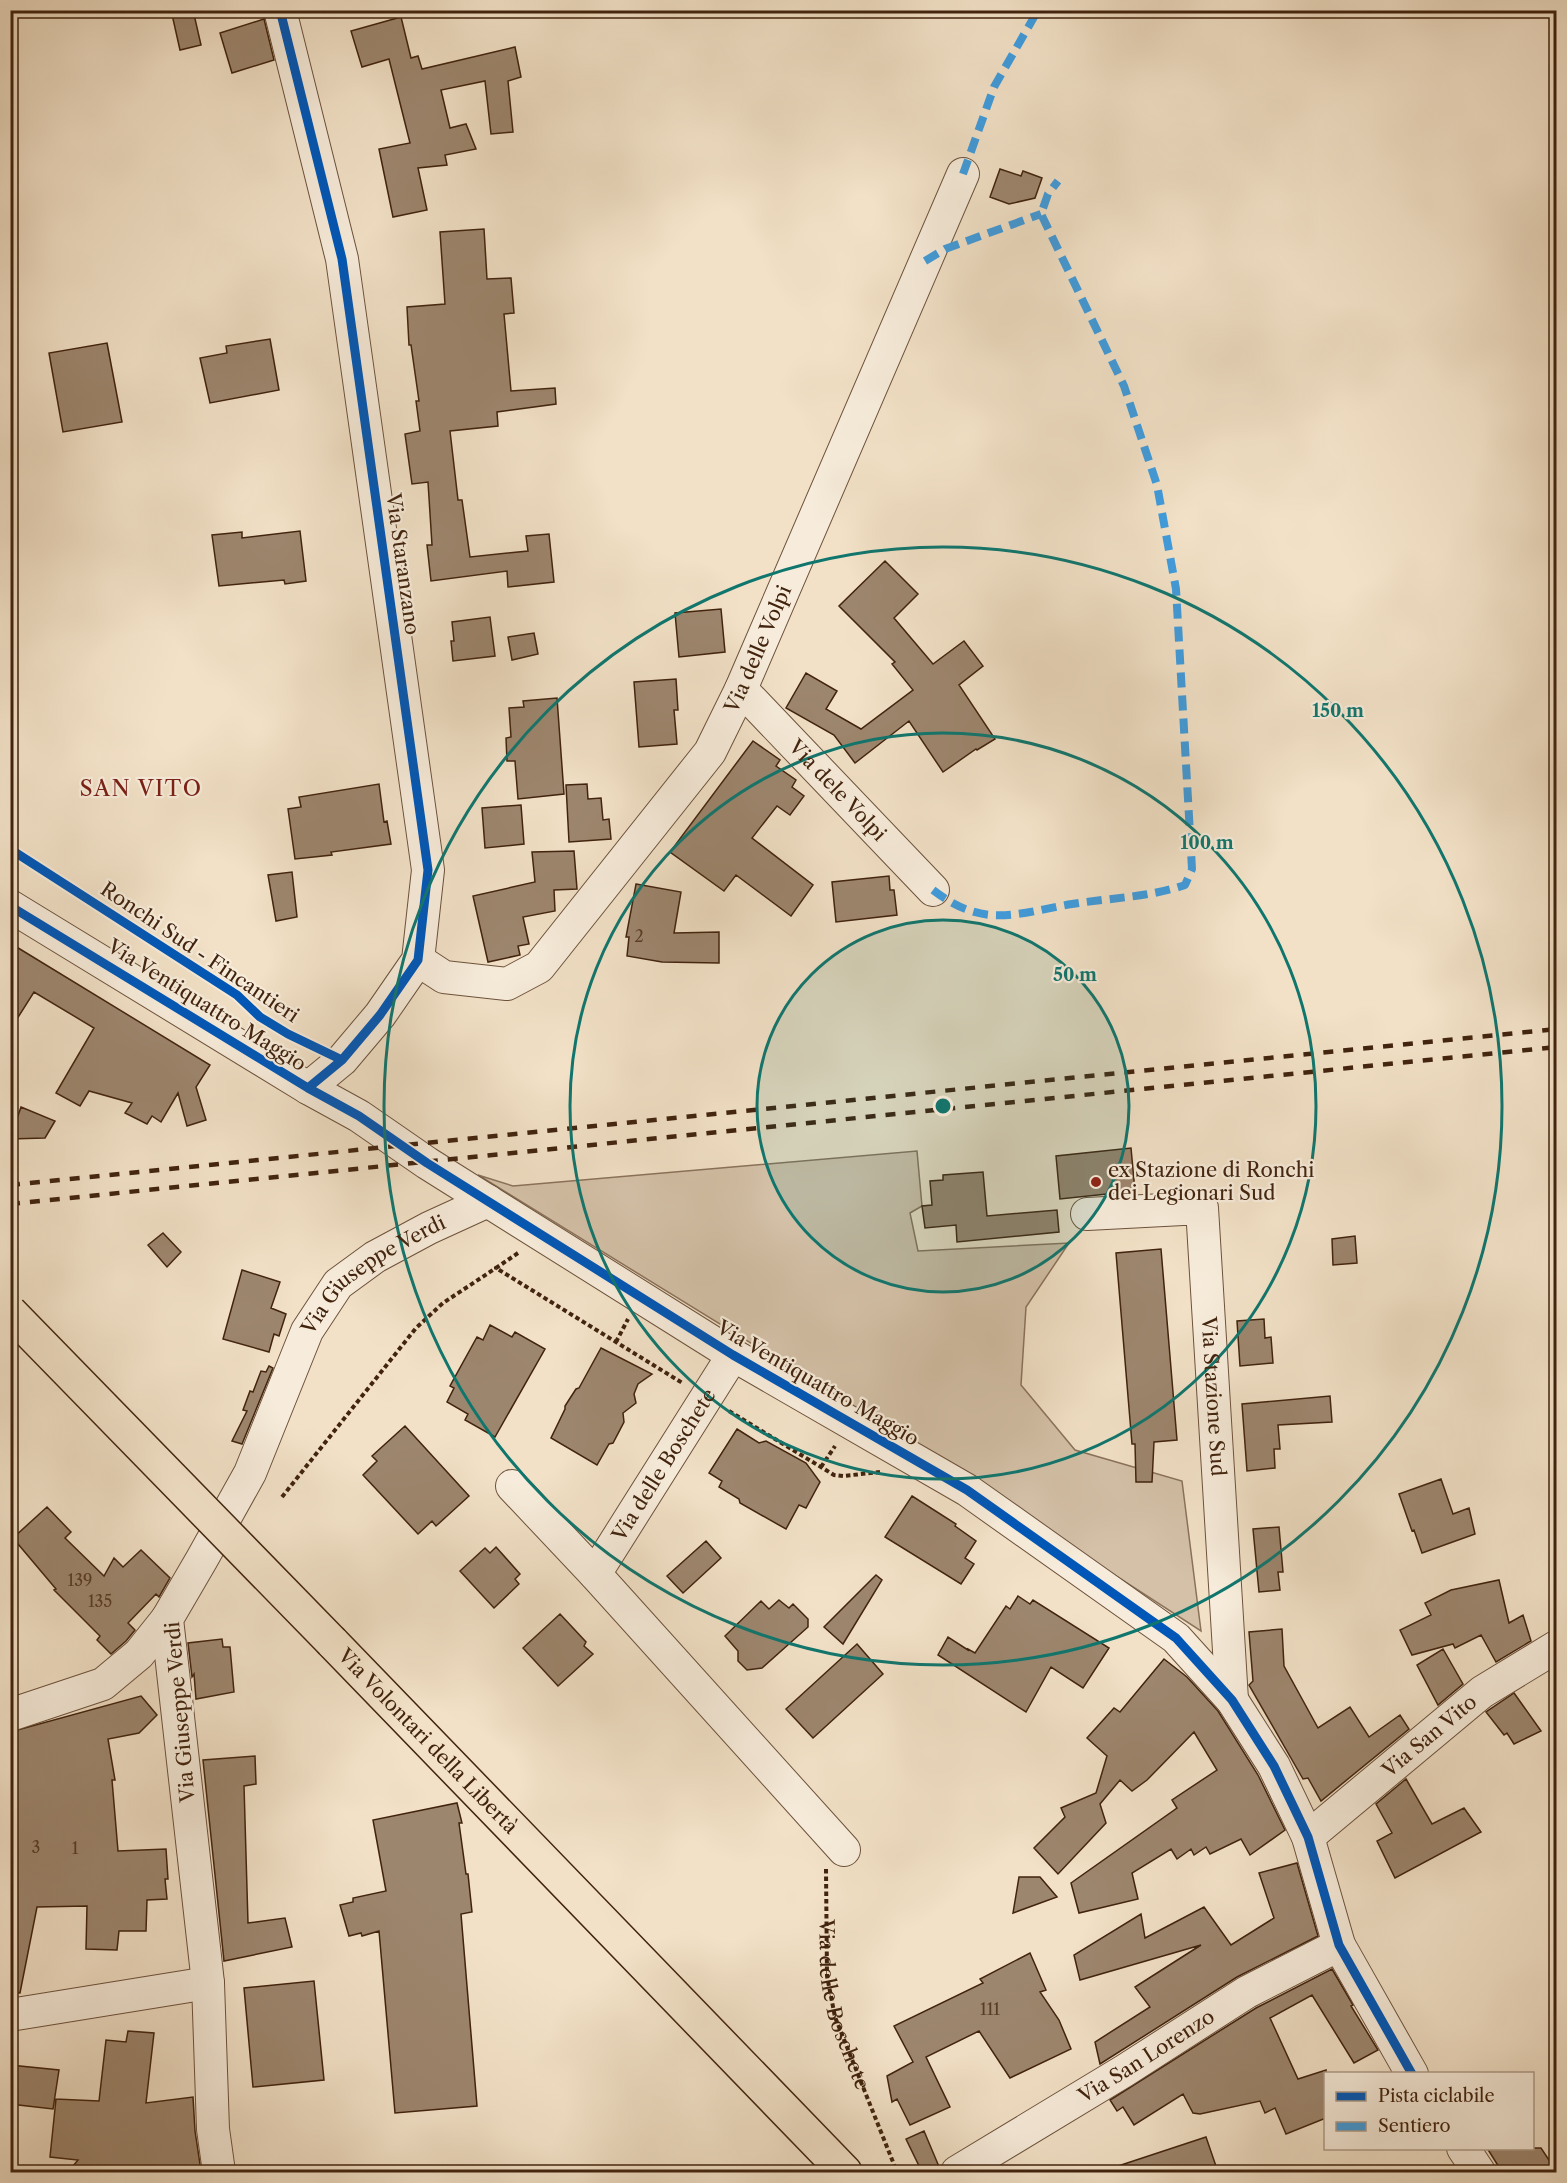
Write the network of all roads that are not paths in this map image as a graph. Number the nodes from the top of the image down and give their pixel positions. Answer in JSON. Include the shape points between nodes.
{"nodes":[{"id":1,"x":280,"y":10,"type":"edge"},
{"id":2,"x":963,"y":174,"type":"dead end"},
{"id":3,"x":741,"y":689,"type":"junction"},
{"id":4,"x":933,"y":890,"type":"dead end"},
{"id":5,"x":10,"y":906,"type":"edge"},
{"id":6,"x":418,"y":960,"type":"junction"},
{"id":7,"x":308,"y":1088,"type":"junction"},
{"id":8,"x":488,"y":1201,"type":"junction"},
{"id":9,"x":1087,"y":1214,"type":"dead end"},
{"id":10,"x":10,"y":1312,"type":"edge"},
{"id":11,"x":733,"y":1355,"type":"junction"},
{"id":12,"x":512,"y":1486,"type":"dead end"},
{"id":13,"x":595,"y":1574,"type":"junction"},
{"id":14,"x":167,"y":1619,"type":"junction"},
{"id":15,"x":1557,"y":1647,"type":"edge"},
{"id":16,"x":1232,"y":1700,"type":"junction"},
{"id":17,"x":10,"y":1714,"type":"edge"},
{"id":18,"x":1308,"y":1837,"type":"junction"},
{"id":19,"x":835,"y":1840,"type":"road end"},
{"id":20,"x":1339,"y":1945,"type":"junction"},
{"id":21,"x":208,"y":1983,"type":"junction"},
{"id":22,"x":10,"y":2015,"type":"edge"},
{"id":23,"x":1411,"y":2072,"type":"edge"},
{"id":24,"x":1463,"y":2150,"type":"edge"},
{"id":25,"x":219,"y":2172,"type":"edge"},
{"id":26,"x":845,"y":2172,"type":"edge"},
{"id":27,"x":957,"y":2172,"type":"edge"},
{"id":28,"x":1479,"y":2172,"type":"edge"}],
"edges":[{"from":1,"to":6,"type":"street","name":"Via Staranzano","via":[[342,259],[428,870]]},
{"from":2,"to":3,"type":"street","name":"Via delle Volpi"},
{"from":3,"to":4,"type":"street","name":"Via dele Volpi"},
{"from":3,"to":6,"type":"street","name":"Via delle Volpi","via":[[710,753],[539,967],[507,984],[444,977]]},
{"from":5,"to":7,"type":"street","name":"Via Ventiquattro Maggio"},
{"from":6,"to":7,"type":"street","name":"Via Staranzano","via":[[380,1015],[342,1060]]},
{"from":7,"to":8,"type":"street","name":"Via Ventiquattro Maggio","via":[[360,1116]]},
{"from":8,"to":11,"type":"street","name":"Via Ventiquattro Maggio"},
{"from":8,"to":14,"type":"street","name":"Via Giuseppe Verdi","via":[[375,1257],[338,1284],[307,1330],[250,1473]]},
{"from":9,"to":16,"type":"street","name":"Via Stazione Sud","via":[[1202,1208]]},
{"from":10,"to":26,"type":"main road","name":"Via Volontari della Libertà","bridge":true},
{"from":11,"to":13,"type":"street","name":"Via delle Boschete"},
{"from":11,"to":16,"type":"street","name":"Via Ventiquattro Maggio","via":[[967,1491],[1176,1638]]},
{"from":12,"to":13,"type":"street"},
{"from":13,"to":19,"type":"street"},
{"from":14,"to":17,"type":"street","via":[[139,1654],[103,1684]]},
{"from":14,"to":21,"type":"street","name":"Via Giuseppe Verdi"},
{"from":15,"to":18,"type":"street","name":"Via San Vito","via":[[1482,1692]]},
{"from":16,"to":18,"type":"street","name":"Via Ventiquattro Maggio","via":[[1274,1766]]},
{"from":18,"to":20,"type":"street","name":"Via Ventiquattro Maggio"},
{"from":20,"to":23,"type":"street","name":"Via Ventiquattro Maggio"},
{"from":20,"to":27,"type":"street","name":"Via San Lorenzo","via":[[1247,1992]]},
{"from":21,"to":22,"type":"street"},
{"from":21,"to":25,"type":"street","name":"Via Giuseppe Verdi","via":[[213,2129]]},
{"from":24,"to":28,"type":"street"}]}
